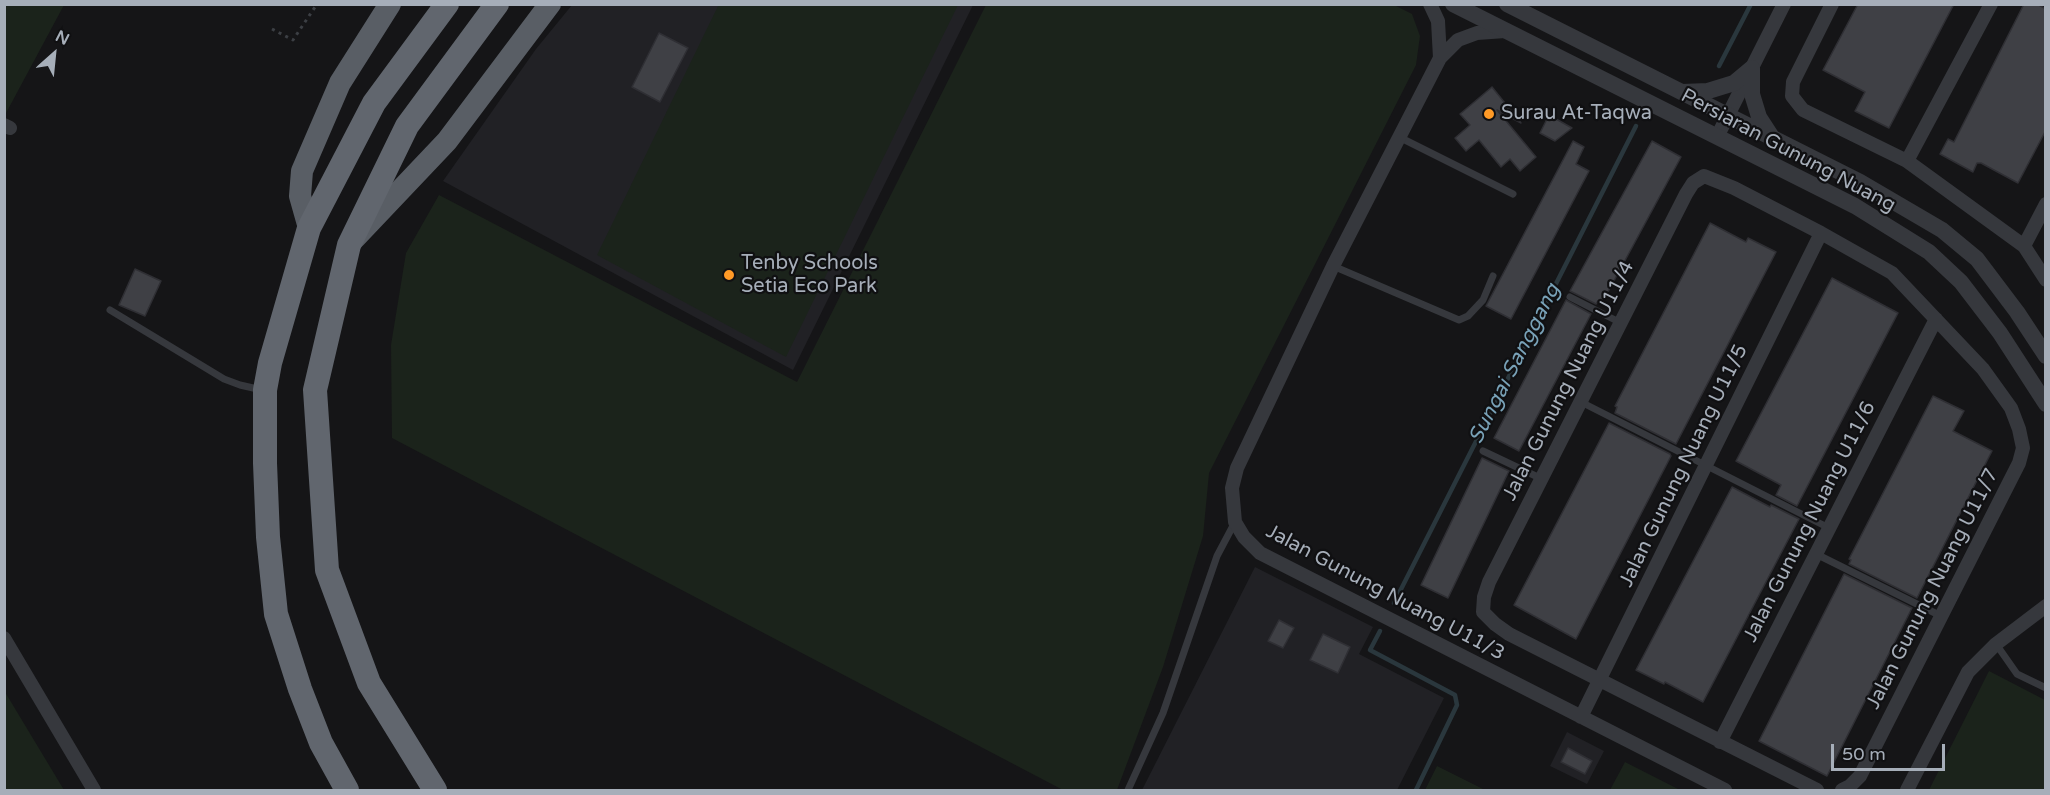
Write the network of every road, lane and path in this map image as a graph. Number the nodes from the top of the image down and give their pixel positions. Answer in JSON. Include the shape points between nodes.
{"nodes":[{"id":1,"x":317,"y":4,"type":"edge"},
{"id":2,"x":390,"y":4,"type":"edge"},
{"id":3,"x":447,"y":4,"type":"edge"},
{"id":4,"x":497,"y":4,"type":"edge"},
{"id":5,"x":550,"y":4,"type":"edge"},
{"id":6,"x":1430,"y":4,"type":"edge"},
{"id":7,"x":1453,"y":4,"type":"edge"},
{"id":8,"x":1507,"y":4,"type":"edge"},
{"id":9,"x":1784,"y":4,"type":"edge"},
{"id":10,"x":1832,"y":4,"type":"edge"},
{"id":11,"x":1991,"y":4,"type":"edge"},
{"id":12,"x":272,"y":29,"type":"dead end"},
{"id":13,"x":1505,"y":30,"type":"junction"},
{"id":14,"x":1440,"y":58,"type":"junction"},
{"id":15,"x":1752,"y":68,"type":"junction"},
{"id":16,"x":1681,"y":92,"type":"junction"},
{"id":17,"x":1728,"y":116,"type":"junction"},
{"id":18,"x":1399,"y":137,"type":"junction"},
{"id":19,"x":1717,"y":137,"type":"junction"},
{"id":20,"x":1773,"y":138,"type":"junction"},
{"id":21,"x":1907,"y":161,"type":"junction"},
{"id":22,"x":1513,"y":194,"type":"dead end"},
{"id":23,"x":2046,"y":204,"type":"edge"},
{"id":24,"x":309,"y":228,"type":"junction"},
{"id":25,"x":1821,"y":233,"type":"junction"},
{"id":26,"x":349,"y":245,"type":"junction"},
{"id":27,"x":2024,"y":246,"type":"junction"},
{"id":28,"x":1333,"y":266,"type":"junction"},
{"id":29,"x":1493,"y":276,"type":"dead end"},
{"id":30,"x":2046,"y":280,"type":"edge"},
{"id":31,"x":1570,"y":297,"type":"dead end"},
{"id":32,"x":110,"y":310,"type":"dead end"},
{"id":33,"x":1936,"y":319,"type":"junction"},
{"id":34,"x":1621,"y":323,"type":"junction"},
{"id":35,"x":2046,"y":356,"type":"edge"},
{"id":36,"x":265,"y":390,"type":"junction"},
{"id":37,"x":1581,"y":402,"type":"junction"},
{"id":38,"x":2046,"y":404,"type":"edge"},
{"id":39,"x":1483,"y":451,"type":"dead end"},
{"id":40,"x":1706,"y":465,"type":"junction"},
{"id":41,"x":1542,"y":479,"type":"junction"},
{"id":42,"x":1234,"y":522,"type":"junction"},
{"id":43,"x":1829,"y":528,"type":"junction"},
{"id":44,"x":1815,"y":554,"type":"junction"},
{"id":45,"x":2046,"y":606,"type":"edge"},
{"id":46,"x":1941,"y":616,"type":"junction"},
{"id":47,"x":4,"y":638,"type":"edge"},
{"id":48,"x":1996,"y":644,"type":"junction"},
{"id":49,"x":1600,"y":680,"type":"junction"},
{"id":50,"x":2046,"y":688,"type":"edge"},
{"id":51,"x":1581,"y":717,"type":"junction"},
{"id":52,"x":1720,"y":742,"type":"junction"},
{"id":53,"x":94,"y":790,"type":"edge"},
{"id":54,"x":347,"y":790,"type":"edge"},
{"id":55,"x":435,"y":790,"type":"edge"},
{"id":56,"x":1128,"y":790,"type":"edge"},
{"id":57,"x":1725,"y":790,"type":"edge"},
{"id":58,"x":1817,"y":790,"type":"edge"},
{"id":59,"x":1842,"y":790,"type":"edge"},
{"id":60,"x":1906,"y":790,"type":"edge"}],
"edges":[{"from":1,"to":12,"type":"path","via":[[293,40]]},
{"from":2,"to":24,"type":"highway","via":[[340,83],[302,171],[300,196]]},
{"from":3,"to":24,"type":"highway","via":[[374,103]]},
{"from":4,"to":26,"type":"highway","via":[[407,126]]},
{"from":5,"to":26,"type":"highway","via":[[447,141]]},
{"from":6,"to":14,"type":"street","via":[[1438,21]]},
{"from":7,"to":13,"type":"street","name":"Persiaran Gunung Nuang"},
{"from":8,"to":16,"type":"street","name":"Persiaran Gunung Nuang"},
{"from":9,"to":15,"type":"street"},
{"from":10,"to":21,"type":"street","via":[[1793,82],[1792,96],[1803,110]]},
{"from":11,"to":21,"type":"street"},
{"from":13,"to":14,"type":"street","via":[[1458,40]]},
{"from":13,"to":19,"type":"street","name":"Persiaran Gunung Nuang"},
{"from":14,"to":18,"type":"street"},
{"from":15,"to":16,"type":"street","via":[[1734,83],[1708,91]]},
{"from":15,"to":17,"type":"street"},
{"from":15,"to":20,"type":"street","via":[[1752,94],[1759,117]]},
{"from":16,"to":17,"type":"street","name":"Persiaran Gunung Nuang"},
{"from":17,"to":19,"type":"street"},
{"from":17,"to":20,"type":"street","name":"Persiaran Gunung Nuang"},
{"from":18,"to":22,"type":"lane"},
{"from":18,"to":28,"type":"street"},
{"from":19,"to":38,"type":"street","name":"Persiaran Gunung Nuang","via":[[1855,206],[1929,252],[1962,282]]},
{"from":20,"to":35,"type":"street","name":"Persiaran Gunung Nuang","via":[[1942,230],[1977,259]]},
{"from":21,"to":27,"type":"street"},
{"from":23,"to":27,"type":"street"},
{"from":24,"to":36,"type":"highway"},
{"from":25,"to":33,"type":"street","via":[[1892,273]]},
{"from":25,"to":34,"type":"street","name":"Jalan Gunung Nuang U11/4","via":[[1704,176],[1686,194]]},
{"from":25,"to":40,"type":"street","name":"Jalan Gunung Nuang U11/5"},
{"from":26,"to":55,"type":"highway","via":[[315,390],[327,570],[369,683]]},
{"from":27,"to":30,"type":"street"},
{"from":28,"to":29,"type":"lane","via":[[1459,320],[1483,300]]},
{"from":28,"to":42,"type":"street","via":[[1238,468],[1232,488]]},
{"from":31,"to":34,"type":"lane"},
{"from":32,"to":36,"type":"lane","via":[[224,379]]},
{"from":33,"to":43,"type":"street","name":"Jalan Gunung Nuang U11/6"},
{"from":33,"to":46,"type":"street","name":"Jalan Gunung Nuang U11/7","via":[[1983,369],[2011,408],[2024,448]]},
{"from":34,"to":37,"type":"street","name":"Jalan Gunung Nuang U11/4"},
{"from":36,"to":54,"type":"highway","via":[[264,463],[276,614],[321,743]]},
{"from":37,"to":40,"type":"lane"},
{"from":37,"to":41,"type":"street","name":"Jalan Gunung Nuang U11/4"},
{"from":39,"to":41,"type":"lane"},
{"from":40,"to":43,"type":"lane"},
{"from":40,"to":49,"type":"street","name":"Jalan Gunung Nuang U11/5"},
{"from":41,"to":49,"type":"street","name":"Jalan Gunung Nuang U11/4","via":[[1490,582],[1483,612],[1509,634]]},
{"from":42,"to":51,"type":"street","name":"Jalan Gunung Nuang U11/3","via":[[1260,553]]},
{"from":42,"to":56,"type":"lane","via":[[1217,556],[1163,713]]},
{"from":43,"to":44,"type":"street","name":"Jalan Gunung Nuang U11/6"},
{"from":44,"to":46,"type":"lane"},
{"from":44,"to":52,"type":"street","name":"Jalan Gunung Nuang U11/6"},
{"from":45,"to":48,"type":"street"},
{"from":46,"to":59,"type":"street","name":"Jalan Gunung Nuang U11/7","via":[[1860,776]]},
{"from":47,"to":53,"type":"street"},
{"from":48,"to":50,"type":"lane","via":[[2017,674]]},
{"from":48,"to":60,"type":"street","via":[[1968,672]]},
{"from":49,"to":51,"type":"street","name":"Jalan Gunung Nuang U11/5"},
{"from":49,"to":52,"type":"street"},
{"from":51,"to":57,"type":"street","name":"Jalan Gunung Nuang U11/3"},
{"from":52,"to":58,"type":"street"}]}
